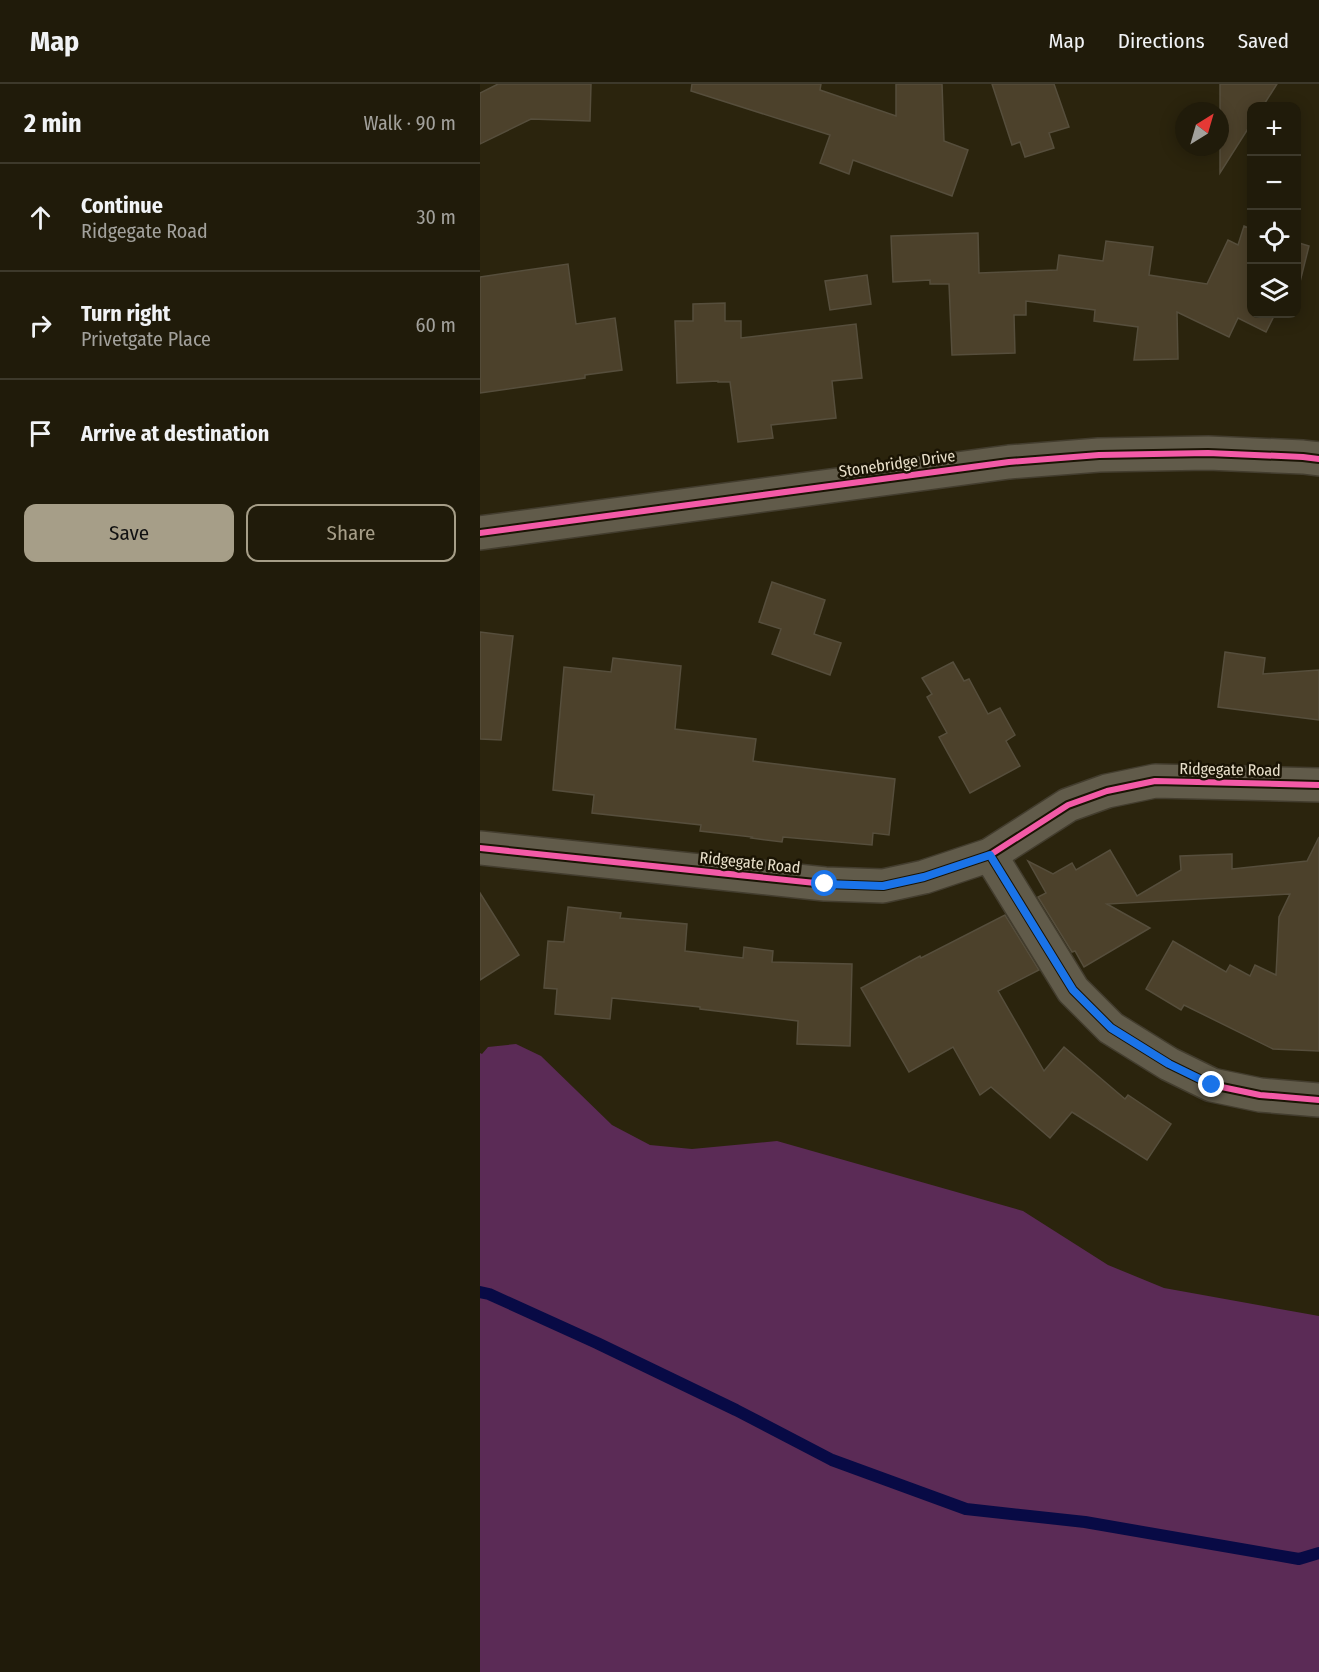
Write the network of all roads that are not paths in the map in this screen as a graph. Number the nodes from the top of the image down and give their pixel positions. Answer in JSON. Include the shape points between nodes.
{"nodes":[{"id":1,"x":1319,"y":459,"type":"edge"},
{"id":2,"x":480,"y":533,"type":"edge"},
{"id":3,"x":1319,"y":785,"type":"edge"},
{"id":4,"x":480,"y":848,"type":"edge"},
{"id":5,"x":990,"y":855,"type":"junction"},
{"id":6,"x":1319,"y":1100,"type":"edge"}],
"edges":[{"from":1,"to":2,"type":"street","name":"Stonebridge Drive","via":[[1208,453],[1009,462]]},
{"from":3,"to":5,"type":"street","name":"Ridgegate Road","via":[[1155,781],[1107,791],[1068,805]]},
{"from":4,"to":5,"type":"street","name":"Ridgegate Road","via":[[825,884],[883,886]]},
{"from":5,"to":6,"type":"street","via":[[1073,990],[1111,1028],[1212,1085],[1260,1095]]}]}
